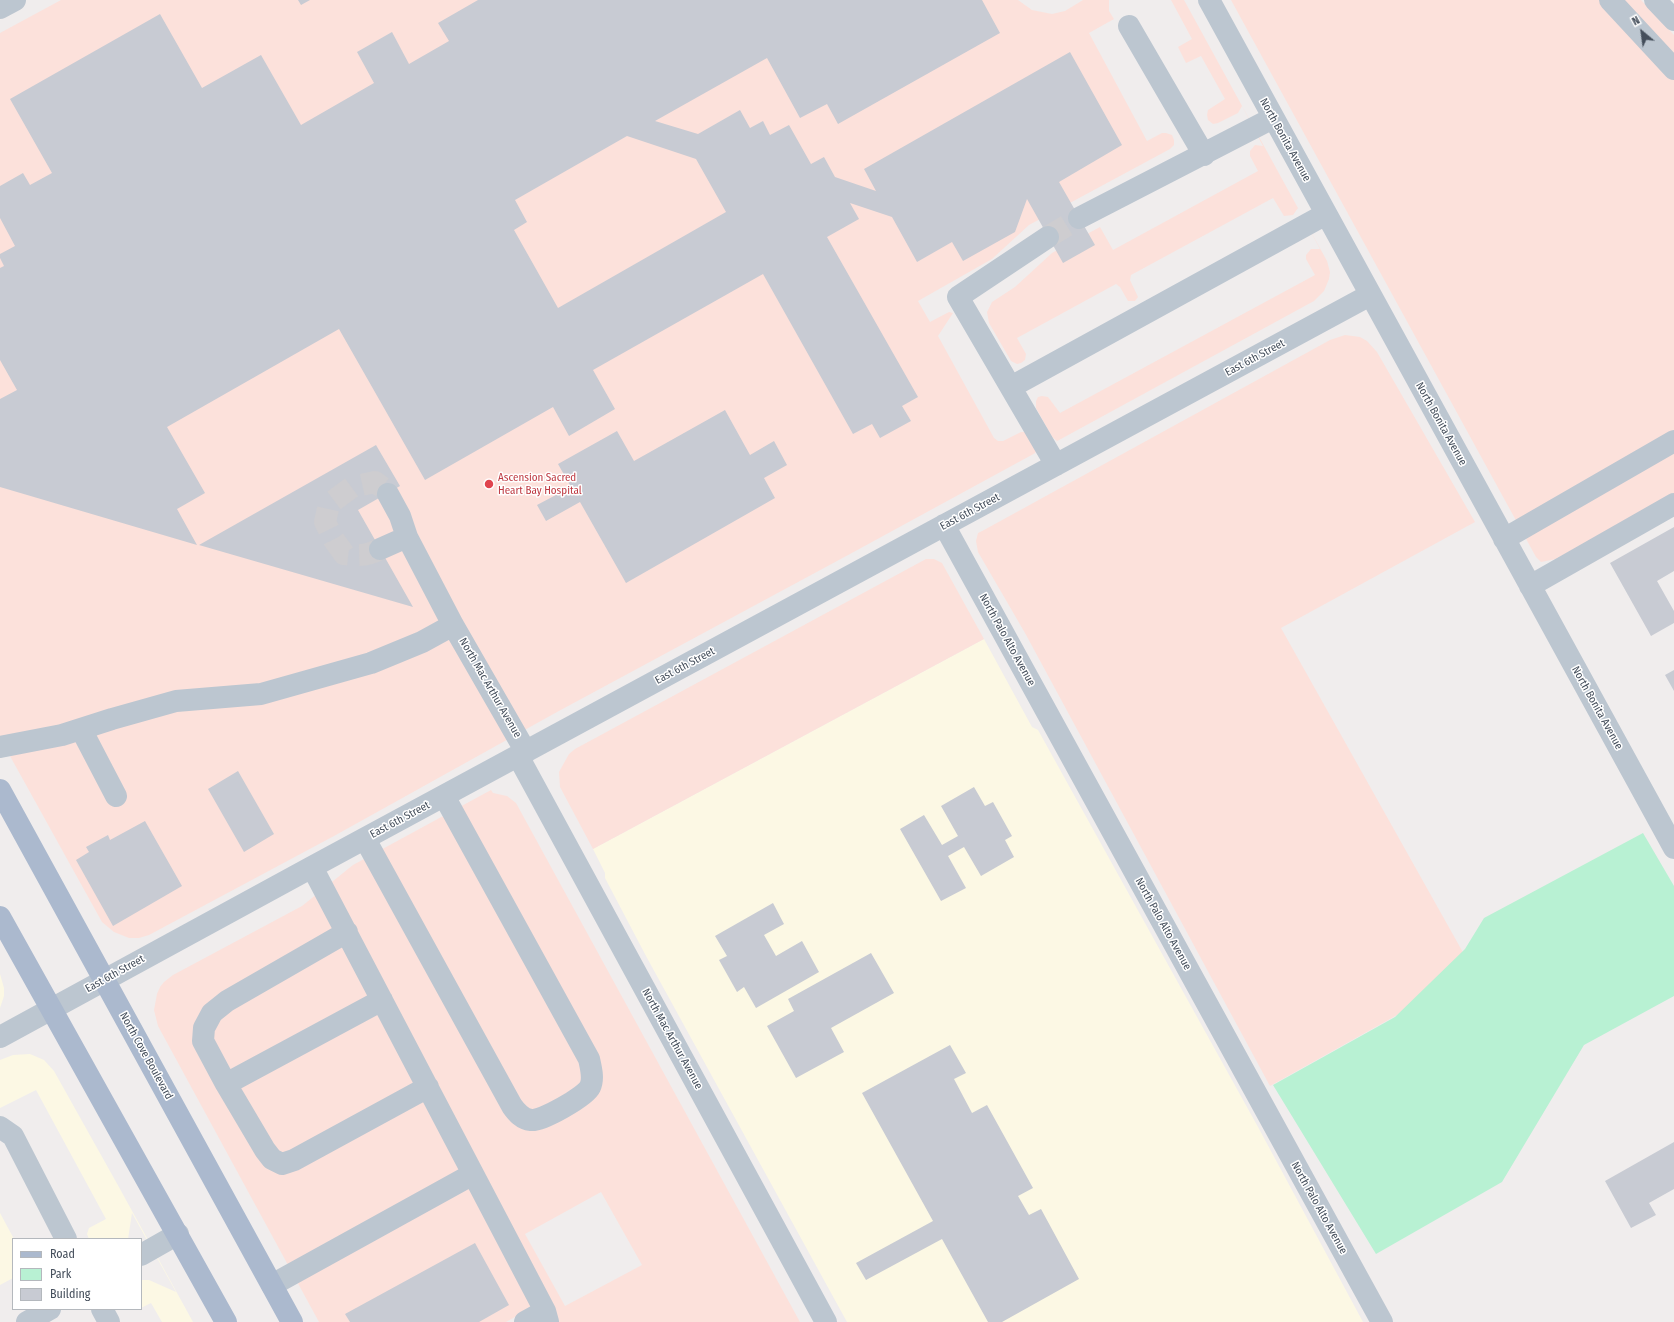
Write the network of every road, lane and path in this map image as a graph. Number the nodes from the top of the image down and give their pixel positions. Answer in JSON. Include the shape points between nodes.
{"nodes":[{"id":1,"x":15,"y":0,"type":"edge"},
{"id":2,"x":1209,"y":0,"type":"edge"},
{"id":3,"x":1610,"y":0,"type":"edge"},
{"id":4,"x":1655,"y":0,"type":"edge"},
{"id":5,"x":0,"y":8,"type":"edge"},
{"id":6,"x":1674,"y":20,"type":"edge"},
{"id":7,"x":1128,"y":26,"type":"dead end"},
{"id":8,"x":1674,"y":69,"type":"edge"},
{"id":9,"x":1273,"y":118,"type":"junction"},
{"id":10,"x":1204,"y":154,"type":"junction"},
{"id":11,"x":1326,"y":214,"type":"junction"},
{"id":12,"x":1079,"y":218,"type":"tunnel mouth"},
{"id":13,"x":1048,"y":236,"type":"tunnel mouth"},
{"id":14,"x":1370,"y":295,"type":"junction"},
{"id":15,"x":1011,"y":387,"type":"junction"},
{"id":16,"x":1674,"y":441,"type":"edge"},
{"id":17,"x":1056,"y":465,"type":"junction"},
{"id":18,"x":388,"y":494,"type":"tunnel mouth"},
{"id":19,"x":1674,"y":504,"type":"edge"},
{"id":20,"x":944,"y":526,"type":"junction"},
{"id":21,"x":407,"y":537,"type":"junction"},
{"id":22,"x":1504,"y":539,"type":"junction"},
{"id":23,"x":380,"y":549,"type":"tunnel mouth"},
{"id":24,"x":1530,"y":586,"type":"junction"},
{"id":25,"x":453,"y":625,"type":"junction"},
{"id":26,"x":81,"y":729,"type":"junction"},
{"id":27,"x":0,"y":747,"type":"edge"},
{"id":28,"x":522,"y":754,"type":"junction"},
{"id":29,"x":0,"y":790,"type":"edge"},
{"id":30,"x":116,"y":796,"type":"dead end"},
{"id":31,"x":444,"y":796,"type":"junction"},
{"id":32,"x":365,"y":839,"type":"junction"},
{"id":33,"x":1672,"y":839,"type":"edge"},
{"id":34,"x":312,"y":867,"type":"junction"},
{"id":35,"x":0,"y":917,"type":"edge"},
{"id":36,"x":346,"y":932,"type":"junction"},
{"id":37,"x":104,"y":980,"type":"junction"},
{"id":38,"x":382,"y":1000,"type":"junction"},
{"id":39,"x":52,"y":1010,"type":"junction"},
{"id":40,"x":0,"y":1038,"type":"edge"},
{"id":41,"x":226,"y":1084,"type":"junction"},
{"id":42,"x":428,"y":1087,"type":"junction"},
{"id":43,"x":0,"y":1127,"type":"edge"},
{"id":44,"x":473,"y":1174,"type":"junction"},
{"id":45,"x":178,"y":1234,"type":"junction"},
{"id":46,"x":65,"y":1238,"type":"edge"},
{"id":47,"x":142,"y":1254,"type":"edge"},
{"id":48,"x":272,"y":1285,"type":"junction"},
{"id":49,"x":48,"y":1310,"type":"edge"},
{"id":50,"x":103,"y":1310,"type":"edge"},
{"id":51,"x":547,"y":1316,"type":"edge"},
{"id":52,"x":27,"y":1322,"type":"edge"},
{"id":53,"x":109,"y":1322,"type":"edge"},
{"id":54,"x":226,"y":1322,"type":"edge"},
{"id":55,"x":292,"y":1322,"type":"edge"},
{"id":56,"x":525,"y":1322,"type":"edge"},
{"id":57,"x":826,"y":1322,"type":"edge"},
{"id":58,"x":1382,"y":1322,"type":"edge"}],
"edges":[{"from":1,"to":5,"type":"street"},
{"from":2,"to":9,"type":"street","name":"North Bonita Avenue"},
{"from":3,"to":8,"type":"street"},
{"from":4,"to":6,"type":"street"},
{"from":7,"to":10,"type":"street"},
{"from":9,"to":10,"type":"street"},
{"from":9,"to":11,"type":"street","name":"North Bonita Avenue"},
{"from":10,"to":12,"type":"street"},
{"from":11,"to":14,"type":"street","name":"North Bonita Avenue"},
{"from":11,"to":15,"type":"street"},
{"from":13,"to":15,"type":"street","via":[[958,297]]},
{"from":14,"to":17,"type":"street","name":"East 6th Street"},
{"from":14,"to":22,"type":"street","name":"North Bonita Avenue"},
{"from":15,"to":17,"type":"street"},
{"from":16,"to":22,"type":"street"},
{"from":17,"to":20,"type":"street","name":"East 6th Street"},
{"from":18,"to":21,"type":"street","name":"North Mac Arthur Avenue","via":[[400,516]]},
{"from":19,"to":24,"type":"street"},
{"from":20,"to":28,"type":"street","name":"East 6th Street"},
{"from":20,"to":58,"type":"street","name":"North Palo Alto Avenue"},
{"from":21,"to":23,"type":"street"},
{"from":21,"to":25,"type":"street","name":"North Mac Arthur Avenue"},
{"from":22,"to":24,"type":"street","name":"North Bonita Avenue"},
{"from":24,"to":33,"type":"street","name":"North Bonita Avenue"},
{"from":25,"to":26,"type":"street","via":[[422,642],[371,663],[305,682],[261,694],[176,701]]},
{"from":25,"to":28,"type":"street","name":"North Mac Arthur Avenue"},
{"from":26,"to":27,"type":"street"},
{"from":26,"to":30,"type":"street"},
{"from":28,"to":31,"type":"street","name":"East 6th Street"},
{"from":28,"to":57,"type":"street","name":"North Mac Arthur Avenue"},
{"from":29,"to":37,"type":"main road","name":"North Cove Boulevard"},
{"from":31,"to":32,"type":"street","name":"East 6th Street"},
{"from":31,"to":32,"type":"street","via":[[589,1059],[592,1072],[591,1086],[585,1094],[549,1115],[533,1121],[521,1117],[512,1106]]},
{"from":32,"to":34,"type":"street","name":"East 6th Street"},
{"from":34,"to":36,"type":"street"},
{"from":34,"to":37,"type":"street","name":"East 6th Street"},
{"from":35,"to":39,"type":"main road"},
{"from":36,"to":38,"type":"street"},
{"from":36,"to":41,"type":"street","via":[[227,1001],[212,1013],[204,1028],[203,1041]]},
{"from":37,"to":39,"type":"street","name":"East 6th Street"},
{"from":37,"to":48,"type":"main road","name":"North Cove Boulevard"},
{"from":38,"to":41,"type":"street"},
{"from":38,"to":42,"type":"street"},
{"from":39,"to":40,"type":"street","name":"East 6th Street"},
{"from":39,"to":45,"type":"main road"},
{"from":41,"to":42,"type":"street","via":[[265,1150],[272,1159],[282,1164],[294,1160]]},
{"from":42,"to":44,"type":"street"},
{"from":43,"to":46,"type":"street","via":[[13,1136]]},
{"from":44,"to":48,"type":"street"},
{"from":44,"to":51,"type":"street"},
{"from":45,"to":47,"type":"street"},
{"from":45,"to":54,"type":"main road"},
{"from":48,"to":55,"type":"main road","name":"North Cove Boulevard"},
{"from":49,"to":52,"type":"street"},
{"from":50,"to":53,"type":"street"},
{"from":51,"to":56,"type":"street"}]}
